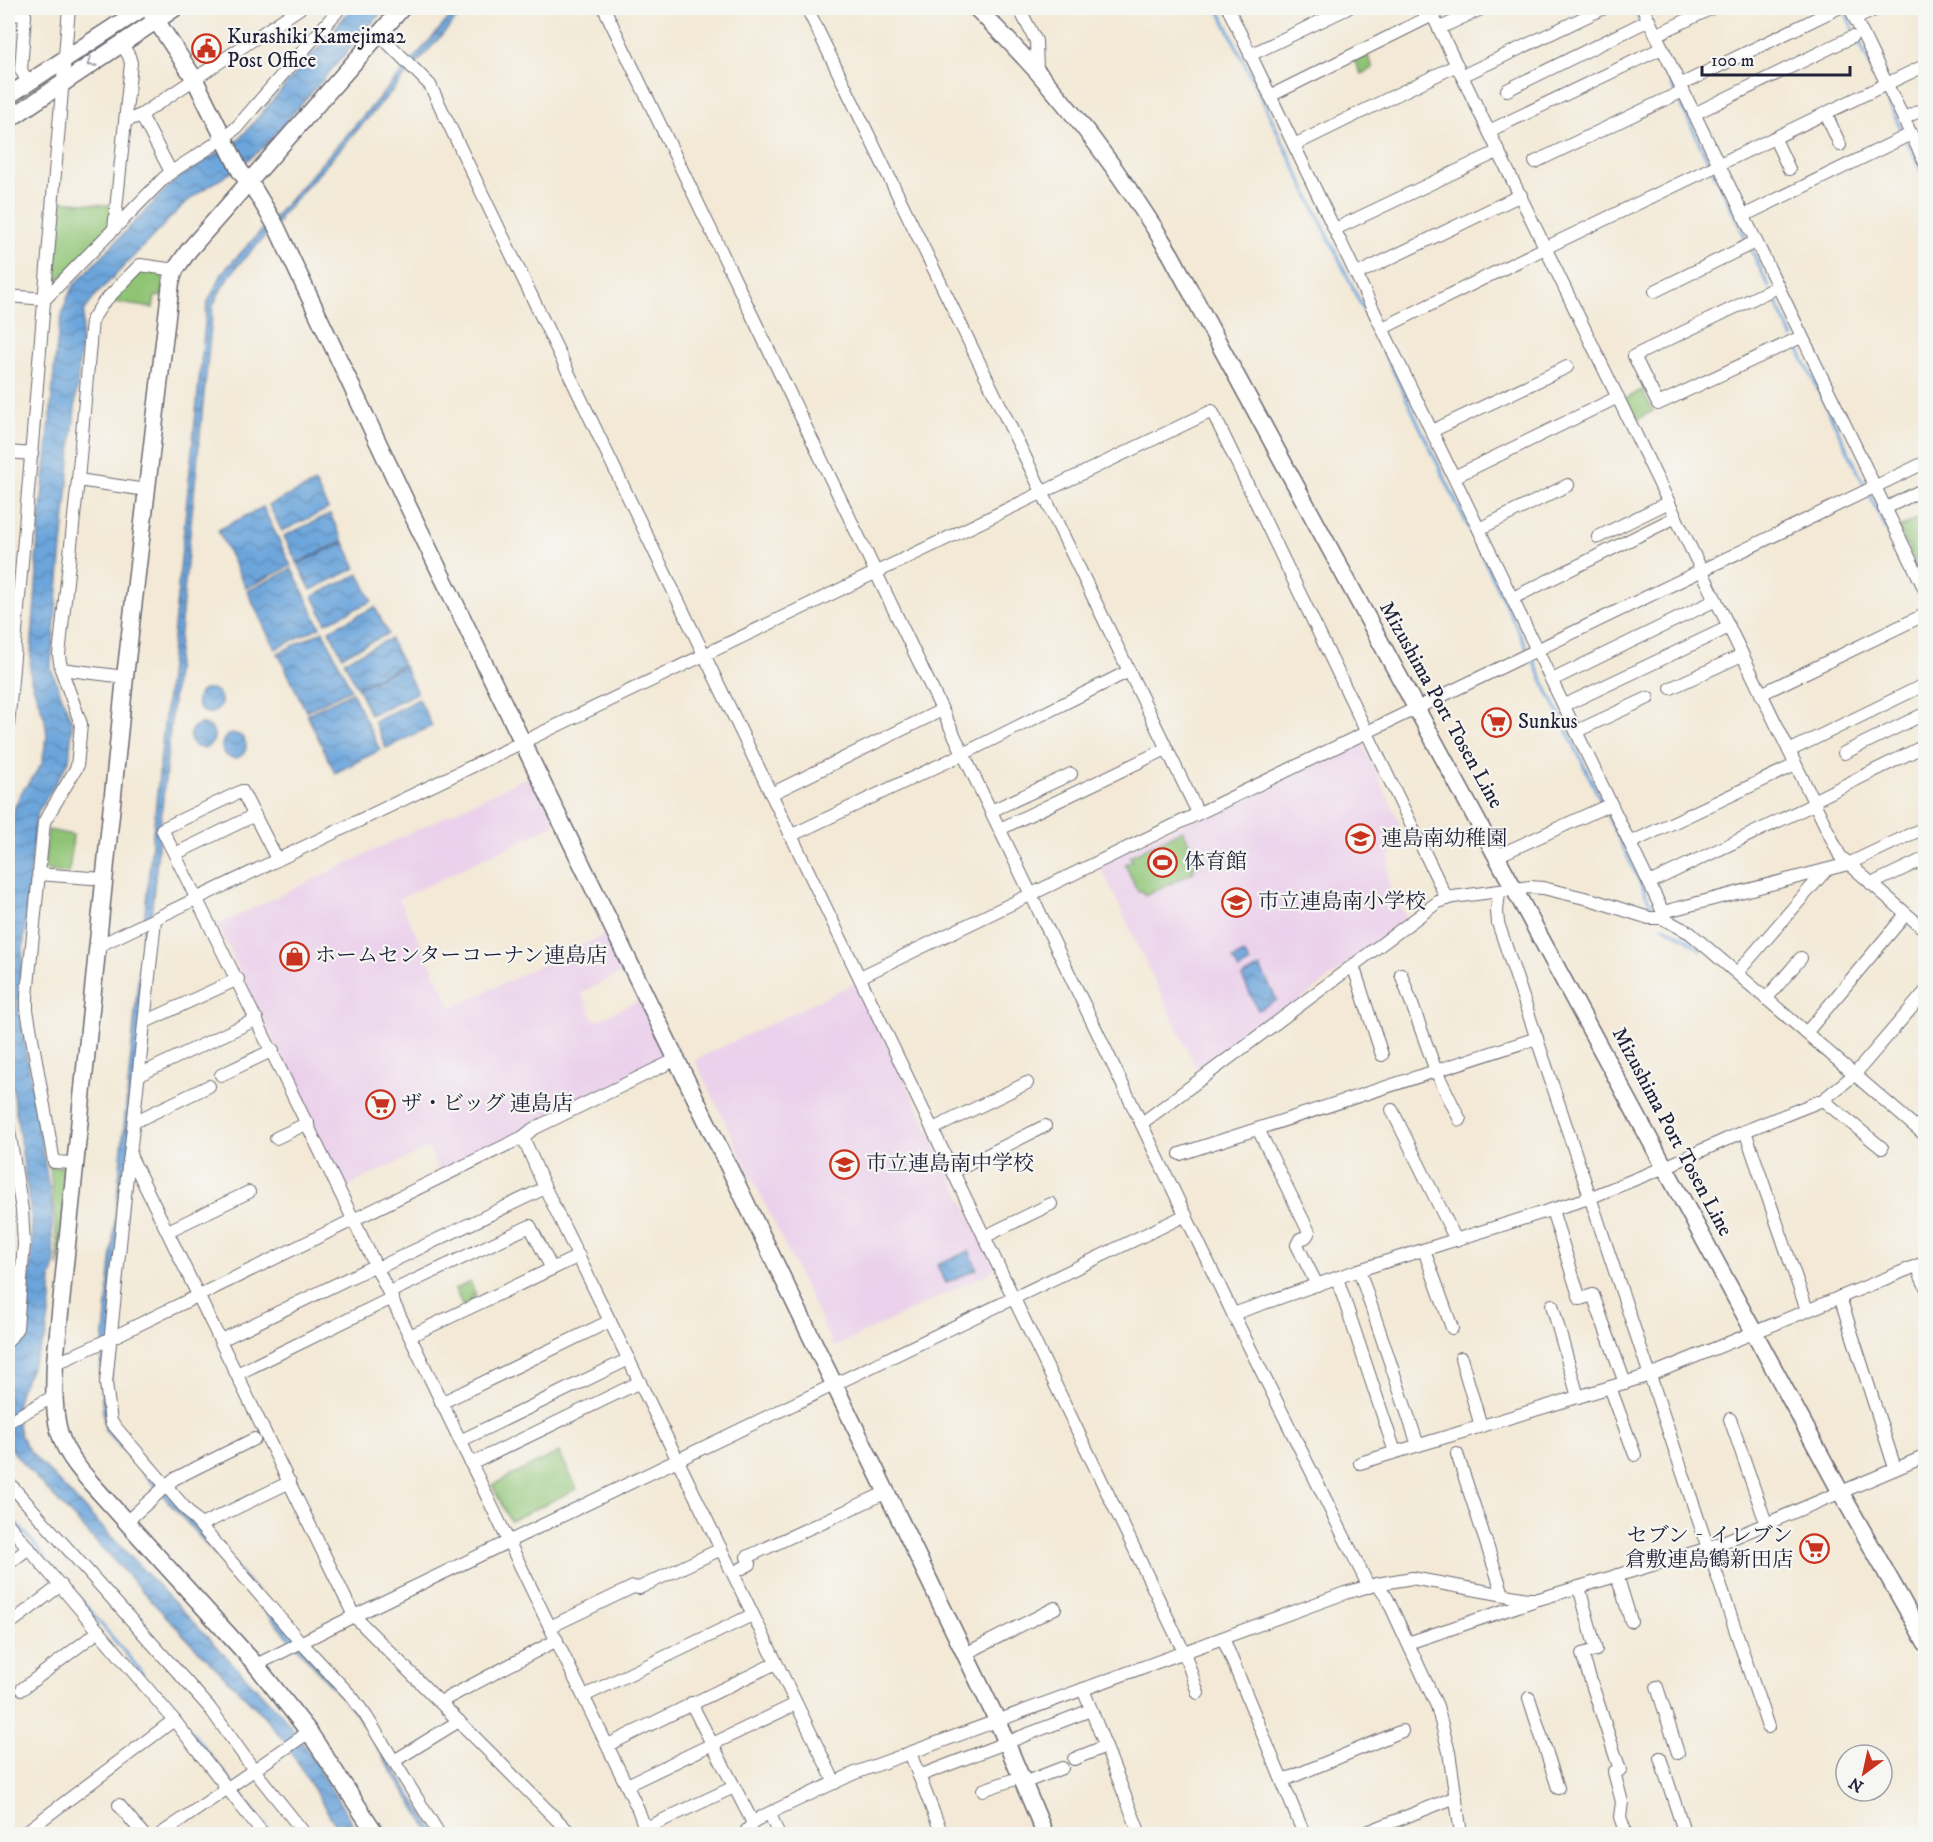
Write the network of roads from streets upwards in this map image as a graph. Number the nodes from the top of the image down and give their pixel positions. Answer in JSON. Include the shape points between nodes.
{"nodes":[{"id":1,"x":69,"y":8,"type":"edge"},
{"id":2,"x":143,"y":8,"type":"edge"},
{"id":3,"x":175,"y":8,"type":"edge"},
{"id":4,"x":300,"y":8,"type":"edge"},
{"id":5,"x":340,"y":8,"type":"edge"},
{"id":6,"x":402,"y":8,"type":"edge"},
{"id":7,"x":604,"y":8,"type":"edge"},
{"id":8,"x":807,"y":8,"type":"edge"},
{"id":9,"x":976,"y":8,"type":"edge"},
{"id":10,"x":1019,"y":8,"type":"edge"},
{"id":11,"x":1228,"y":8,"type":"edge"},
{"id":12,"x":1348,"y":8,"type":"edge"},
{"id":13,"x":1483,"y":8,"type":"edge"},
{"id":14,"x":1604,"y":8,"type":"edge"},
{"id":15,"x":1712,"y":8,"type":"edge"},
{"id":16,"x":1838,"y":8,"type":"edge"},
{"id":17,"x":1879,"y":8,"type":"edge"},
{"id":18,"x":1431,"y":11,"type":"edge"},
{"id":19,"x":1852,"y":13,"type":"edge"},
{"id":20,"x":8,"y":14,"type":"edge"},
{"id":21,"x":152,"y":14,"type":"edge"},
{"id":22,"x":1646,"y":16,"type":"edge"},
{"id":23,"x":1440,"y":28,"type":"junction"},
{"id":24,"x":379,"y":34,"type":"junction"},
{"id":25,"x":1656,"y":35,"type":"junction"},
{"id":26,"x":1852,"y":37,"type":"dead end"},
{"id":27,"x":121,"y":43,"type":"junction"},
{"id":28,"x":1657,"y":50,"type":"junction"},
{"id":29,"x":1250,"y":55,"type":"junction"},
{"id":30,"x":66,"y":57,"type":"junction"},
{"id":31,"x":1926,"y":66,"type":"edge"},
{"id":32,"x":1460,"y":70,"type":"junction"},
{"id":33,"x":1037,"y":72,"type":"junction"},
{"id":34,"x":194,"y":78,"type":"junction"},
{"id":35,"x":28,"y":82,"type":"junction"},
{"id":36,"x":64,"y":82,"type":"junction"},
{"id":37,"x":1883,"y":86,"type":"junction"},
{"id":38,"x":1507,"y":90,"type":"dead end"},
{"id":39,"x":1679,"y":91,"type":"junction"},
{"id":40,"x":8,"y":96,"type":"edge"},
{"id":41,"x":1270,"y":96,"type":"junction"},
{"id":42,"x":1926,"y":108,"type":"edge"},
{"id":43,"x":141,"y":114,"type":"junction"},
{"id":44,"x":1694,"y":114,"type":"junction"},
{"id":45,"x":1826,"y":114,"type":"junction"},
{"id":46,"x":1904,"y":118,"type":"junction"},
{"id":47,"x":8,"y":120,"type":"edge"},
{"id":48,"x":126,"y":121,"type":"junction"},
{"id":49,"x":1489,"y":131,"type":"junction"},
{"id":50,"x":1907,"y":136,"type":"junction"},
{"id":51,"x":1775,"y":139,"type":"junction"},
{"id":52,"x":226,"y":140,"type":"junction"},
{"id":53,"x":1294,"y":145,"type":"junction"},
{"id":54,"x":1840,"y":145,"type":"dead end"},
{"id":55,"x":1499,"y":151,"type":"junction"},
{"id":56,"x":1535,"y":162,"type":"dead end"},
{"id":57,"x":1926,"y":165,"type":"edge"},
{"id":58,"x":1714,"y":168,"type":"junction"},
{"id":59,"x":1789,"y":169,"type":"dead end"},
{"id":60,"x":171,"y":172,"type":"junction"},
{"id":61,"x":244,"y":176,"type":"junction"},
{"id":62,"x":1521,"y":195,"type":"junction"},
{"id":63,"x":1743,"y":216,"type":"junction"},
{"id":64,"x":114,"y":229,"type":"junction"},
{"id":65,"x":1335,"y":229,"type":"junction"},
{"id":66,"x":1751,"y":244,"type":"junction"},
{"id":67,"x":1547,"y":247,"type":"junction"},
{"id":68,"x":175,"y":270,"type":"junction"},
{"id":69,"x":1357,"y":274,"type":"junction"},
{"id":70,"x":1772,"y":289,"type":"junction"},
{"id":71,"x":1654,"y":291,"type":"dead end"},
{"id":72,"x":8,"y":296,"type":"edge"},
{"id":73,"x":45,"y":299,"type":"junction"},
{"id":74,"x":1383,"y":328,"type":"junction"},
{"id":75,"x":1796,"y":339,"type":"junction"},
{"id":76,"x":1567,"y":367,"type":"dead end"},
{"id":77,"x":1618,"y":397,"type":"junction"},
{"id":78,"x":1432,"y":431,"type":"junction"},
{"id":79,"x":8,"y":452,"type":"edge"},
{"id":80,"x":32,"y":454,"type":"junction"},
{"id":81,"x":1926,"y":462,"type":"edge"},
{"id":82,"x":1454,"y":477,"type":"junction"},
{"id":83,"x":78,"y":480,"type":"junction"},
{"id":84,"x":1568,"y":485,"type":"dead end"},
{"id":85,"x":1926,"y":488,"type":"edge"},
{"id":86,"x":1869,"y":489,"type":"junction"},
{"id":87,"x":147,"y":490,"type":"junction"},
{"id":88,"x":1042,"y":492,"type":"junction"},
{"id":89,"x":1669,"y":502,"type":"junction"},
{"id":90,"x":1884,"y":509,"type":"junction"},
{"id":91,"x":1676,"y":517,"type":"junction"},
{"id":92,"x":1479,"y":529,"type":"junction"},
{"id":93,"x":1598,"y":537,"type":"dead end"},
{"id":94,"x":1921,"y":569,"type":"edge"},
{"id":95,"x":1701,"y":570,"type":"junction"},
{"id":96,"x":875,"y":572,"type":"junction"},
{"id":97,"x":1926,"y":592,"type":"edge"},
{"id":98,"x":1513,"y":598,"type":"junction"},
{"id":99,"x":1716,"y":600,"type":"junction"},
{"id":100,"x":1925,"y":614,"type":"edge"},
{"id":101,"x":1729,"y":627,"type":"junction"},
{"id":102,"x":1533,"y":651,"type":"junction"},
{"id":103,"x":705,"y":654,"type":"junction"},
{"id":104,"x":1742,"y":655,"type":"junction"},
{"id":105,"x":61,"y":669,"type":"junction"},
{"id":106,"x":1129,"y":671,"type":"junction"},
{"id":107,"x":124,"y":677,"type":"junction"},
{"id":108,"x":1552,"y":680,"type":"junction"},
{"id":109,"x":1926,"y":684,"type":"edge"},
{"id":110,"x":1671,"y":687,"type":"dead end"},
{"id":111,"x":1761,"y":694,"type":"junction"},
{"id":112,"x":1648,"y":699,"type":"dead end"},
{"id":113,"x":1565,"y":705,"type":"junction"},
{"id":114,"x":1416,"y":707,"type":"junction"},
{"id":115,"x":942,"y":710,"type":"junction"},
{"id":116,"x":1926,"y":713,"type":"edge"},
{"id":117,"x":8,"y":727,"type":"edge"},
{"id":118,"x":1577,"y":731,"type":"junction"},
{"id":119,"x":1367,"y":732,"type":"junction"},
{"id":120,"x":525,"y":743,"type":"junction"},
{"id":121,"x":1926,"y":745,"type":"edge"},
{"id":122,"x":1166,"y":748,"type":"junction"},
{"id":123,"x":1789,"y":751,"type":"junction"},
{"id":124,"x":1844,"y":753,"type":"dead end"},
{"id":125,"x":963,"y":754,"type":"junction"},
{"id":126,"x":1795,"y":765,"type":"junction"},
{"id":127,"x":1071,"y":774,"type":"dead end"},
{"id":128,"x":771,"y":794,"type":"junction"},
{"id":129,"x":1814,"y":802,"type":"junction"},
{"id":130,"x":1607,"y":806,"type":"junction"},
{"id":131,"x":991,"y":812,"type":"junction"},
{"id":132,"x":1198,"y":813,"type":"junction"},
{"id":133,"x":255,"y":815,"type":"junction"},
{"id":134,"x":1926,"y":827,"type":"edge"},
{"id":135,"x":1000,"y":829,"type":"junction"},
{"id":136,"x":790,"y":836,"type":"junction"},
{"id":137,"x":1630,"y":843,"type":"junction"},
{"id":138,"x":175,"y":854,"type":"junction"},
{"id":139,"x":1497,"y":856,"type":"junction"},
{"id":140,"x":1926,"y":858,"type":"edge"},
{"id":141,"x":277,"y":859,"type":"junction"},
{"id":142,"x":1848,"y":864,"type":"junction"},
{"id":143,"x":1826,"y":870,"type":"junction"},
{"id":144,"x":39,"y":873,"type":"junction"},
{"id":145,"x":104,"y":879,"type":"junction"},
{"id":146,"x":1649,"y":883,"type":"junction"},
{"id":147,"x":1871,"y":884,"type":"junction"},
{"id":148,"x":1507,"y":891,"type":"junction"},
{"id":149,"x":1031,"y":893,"type":"junction"},
{"id":150,"x":198,"y":898,"type":"junction"},
{"id":151,"x":1447,"y":899,"type":"junction"},
{"id":152,"x":1906,"y":914,"type":"junction"},
{"id":153,"x":1662,"y":915,"type":"junction"},
{"id":154,"x":150,"y":922,"type":"junction"},
{"id":155,"x":1926,"y":931,"type":"edge"},
{"id":156,"x":96,"y":947,"type":"junction"},
{"id":157,"x":1801,"y":958,"type":"dead end"},
{"id":158,"x":1353,"y":965,"type":"junction"},
{"id":159,"x":1737,"y":973,"type":"junction"},
{"id":160,"x":1401,"y":974,"type":"dead end"},
{"id":161,"x":860,"y":977,"type":"junction"},
{"id":162,"x":238,"y":979,"type":"junction"},
{"id":163,"x":1926,"y":991,"type":"edge"},
{"id":164,"x":1766,"y":999,"type":"junction"},
{"id":165,"x":257,"y":1019,"type":"junction"},
{"id":166,"x":145,"y":1022,"type":"junction"},
{"id":167,"x":1806,"y":1033,"type":"junction"},
{"id":168,"x":1537,"y":1038,"type":"junction"},
{"id":169,"x":273,"y":1050,"type":"junction"},
{"id":170,"x":1382,"y":1055,"type":"dead end"},
{"id":171,"x":677,"y":1059,"type":"junction"},
{"id":172,"x":1436,"y":1071,"type":"junction"},
{"id":173,"x":139,"y":1075,"type":"junction"},
{"id":174,"x":221,"y":1075,"type":"dead end"},
{"id":175,"x":1851,"y":1077,"type":"junction"},
{"id":176,"x":1027,"y":1083,"type":"dead end"},
{"id":177,"x":209,"y":1086,"type":"dead end"},
{"id":178,"x":1823,"y":1100,"type":"junction"},
{"id":179,"x":1392,"y":1110,"type":"dead end"},
{"id":180,"x":1460,"y":1120,"type":"dead end"},
{"id":181,"x":134,"y":1122,"type":"junction"},
{"id":182,"x":308,"y":1123,"type":"junction"},
{"id":183,"x":1142,"y":1123,"type":"junction"},
{"id":184,"x":8,"y":1124,"type":"edge"},
{"id":185,"x":1045,"y":1126,"type":"dead end"},
{"id":186,"x":933,"y":1129,"type":"junction"},
{"id":187,"x":1258,"y":1129,"type":"junction"},
{"id":188,"x":1745,"y":1131,"type":"junction"},
{"id":189,"x":1926,"y":1136,"type":"edge"},
{"id":190,"x":523,"y":1137,"type":"junction"},
{"id":191,"x":276,"y":1138,"type":"dead end"},
{"id":192,"x":1882,"y":1148,"type":"dead end"},
{"id":193,"x":1180,"y":1154,"type":"dead end"},
{"id":194,"x":130,"y":1155,"type":"junction"},
{"id":195,"x":75,"y":1163,"type":"junction"},
{"id":196,"x":1665,"y":1167,"type":"junction"},
{"id":197,"x":953,"y":1172,"type":"junction"},
{"id":198,"x":545,"y":1188,"type":"junction"},
{"id":199,"x":249,"y":1192,"type":"dead end"},
{"id":200,"x":1589,"y":1198,"type":"junction"},
{"id":201,"x":1051,"y":1204,"type":"dead end"},
{"id":202,"x":1552,"y":1210,"type":"junction"},
{"id":203,"x":1186,"y":1215,"type":"junction"},
{"id":204,"x":354,"y":1220,"type":"junction"},
{"id":205,"x":168,"y":1231,"type":"junction"},
{"id":206,"x":984,"y":1237,"type":"junction"},
{"id":207,"x":1456,"y":1240,"type":"junction"},
{"id":208,"x":1424,"y":1250,"type":"junction"},
{"id":209,"x":579,"y":1256,"type":"junction"},
{"id":210,"x":377,"y":1267,"type":"junction"},
{"id":211,"x":1923,"y":1268,"type":"edge"},
{"id":212,"x":552,"y":1269,"type":"junction"},
{"id":213,"x":1359,"y":1270,"type":"junction"},
{"id":214,"x":1337,"y":1278,"type":"junction"},
{"id":215,"x":1317,"y":1285,"type":"junction"},
{"id":216,"x":1926,"y":1287,"type":"edge"},
{"id":217,"x":199,"y":1295,"type":"junction"},
{"id":218,"x":391,"y":1295,"type":"junction"},
{"id":219,"x":1840,"y":1297,"type":"junction"},
{"id":220,"x":1014,"y":1298,"type":"junction"},
{"id":221,"x":1552,"y":1305,"type":"dead end"},
{"id":222,"x":1807,"y":1310,"type":"junction"},
{"id":223,"x":1233,"y":1314,"type":"junction"},
{"id":224,"x":610,"y":1321,"type":"junction"},
{"id":225,"x":1452,"y":1328,"type":"dead end"},
{"id":226,"x":1754,"y":1331,"type":"junction"},
{"id":227,"x":410,"y":1336,"type":"junction"},
{"id":228,"x":107,"y":1340,"type":"junction"},
{"id":229,"x":221,"y":1340,"type":"junction"},
{"id":230,"x":8,"y":1341,"type":"edge"},
{"id":231,"x":1461,"y":1358,"type":"dead end"},
{"id":232,"x":629,"y":1359,"type":"junction"},
{"id":233,"x":55,"y":1362,"type":"junction"},
{"id":234,"x":237,"y":1374,"type":"junction"},
{"id":235,"x":1650,"y":1376,"type":"junction"},
{"id":236,"x":640,"y":1382,"type":"junction"},
{"id":237,"x":1625,"y":1383,"type":"junction"},
{"id":238,"x":835,"y":1384,"type":"junction"},
{"id":239,"x":1610,"y":1387,"type":"junction"},
{"id":240,"x":54,"y":1396,"type":"junction"},
{"id":241,"x":1578,"y":1397,"type":"junction"},
{"id":242,"x":441,"y":1403,"type":"junction"},
{"id":243,"x":1730,"y":1419,"type":"dead end"},
{"id":244,"x":8,"y":1422,"type":"edge"},
{"id":245,"x":1481,"y":1426,"type":"junction"},
{"id":246,"x":254,"y":1439,"type":"dead end"},
{"id":247,"x":460,"y":1441,"type":"junction"},
{"id":248,"x":1418,"y":1445,"type":"junction"},
{"id":249,"x":1395,"y":1452,"type":"junction"},
{"id":250,"x":1457,"y":1454,"type":"dead end"},
{"id":251,"x":1635,"y":1455,"type":"dead end"},
{"id":252,"x":1926,"y":1456,"type":"edge"},
{"id":253,"x":678,"y":1460,"type":"junction"},
{"id":254,"x":1360,"y":1463,"type":"dead end"},
{"id":255,"x":471,"y":1464,"type":"junction"},
{"id":256,"x":1895,"y":1468,"type":"junction"},
{"id":257,"x":8,"y":1482,"type":"edge"},
{"id":258,"x":290,"y":1482,"type":"junction"},
{"id":259,"x":164,"y":1489,"type":"junction"},
{"id":260,"x":1840,"y":1491,"type":"junction"},
{"id":261,"x":887,"y":1492,"type":"junction"},
{"id":262,"x":126,"y":1522,"type":"junction"},
{"id":263,"x":1766,"y":1523,"type":"junction"},
{"id":264,"x":8,"y":1524,"type":"edge"},
{"id":265,"x":201,"y":1525,"type":"junction"},
{"id":266,"x":509,"y":1542,"type":"junction"},
{"id":267,"x":29,"y":1548,"type":"junction"},
{"id":268,"x":1709,"y":1548,"type":"junction"},
{"id":269,"x":721,"y":1549,"type":"junction"},
{"id":270,"x":8,"y":1564,"type":"edge"},
{"id":271,"x":733,"y":1573,"type":"junction"},
{"id":272,"x":1617,"y":1575,"type":"junction"},
{"id":273,"x":61,"y":1585,"type":"junction"},
{"id":274,"x":1373,"y":1586,"type":"junction"},
{"id":275,"x":1579,"y":1587,"type":"junction"},
{"id":276,"x":1503,"y":1594,"type":"junction"},
{"id":277,"x":1539,"y":1599,"type":"junction"},
{"id":278,"x":1055,"y":1608,"type":"dead end"},
{"id":279,"x":752,"y":1615,"type":"junction"},
{"id":280,"x":354,"y":1616,"type":"junction"},
{"id":281,"x":1631,"y":1621,"type":"dead end"},
{"id":282,"x":8,"y":1625,"type":"edge"},
{"id":283,"x":550,"y":1627,"type":"junction"},
{"id":284,"x":99,"y":1631,"type":"junction"},
{"id":285,"x":1223,"y":1638,"type":"junction"},
{"id":286,"x":556,"y":1640,"type":"junction"},
{"id":287,"x":1408,"y":1643,"type":"junction"},
{"id":288,"x":1926,"y":1643,"type":"edge"},
{"id":289,"x":300,"y":1644,"type":"junction"},
{"id":290,"x":1184,"y":1652,"type":"junction"},
{"id":291,"x":966,"y":1654,"type":"junction"},
{"id":292,"x":776,"y":1664,"type":"junction"},
{"id":293,"x":256,"y":1665,"type":"junction"},
{"id":294,"x":1657,"y":1687,"type":"dead end"},
{"id":295,"x":22,"y":1689,"type":"dead end"},
{"id":296,"x":1083,"y":1689,"type":"junction"},
{"id":297,"x":1198,"y":1693,"type":"dead end"},
{"id":298,"x":584,"y":1696,"type":"junction"},
{"id":299,"x":1529,"y":1698,"type":"dead end"},
{"id":300,"x":440,"y":1702,"type":"junction"},
{"id":301,"x":691,"y":1703,"type":"junction"},
{"id":302,"x":796,"y":1704,"type":"junction"},
{"id":303,"x":1091,"y":1710,"type":"junction"},
{"id":304,"x":174,"y":1720,"type":"junction"},
{"id":305,"x":997,"y":1720,"type":"junction"},
{"id":306,"x":459,"y":1721,"type":"junction"},
{"id":307,"x":1768,"y":1727,"type":"dead end"},
{"id":308,"x":1402,"y":1731,"type":"dead end"},
{"id":309,"x":307,"y":1734,"type":"junction"},
{"id":310,"x":1006,"y":1742,"type":"junction"},
{"id":311,"x":608,"y":1745,"type":"junction"},
{"id":312,"x":712,"y":1745,"type":"junction"},
{"id":313,"x":1106,"y":1746,"type":"junction"},
{"id":314,"x":910,"y":1753,"type":"junction"},
{"id":315,"x":1678,"y":1753,"type":"dead end"},
{"id":316,"x":1660,"y":1758,"type":"dead end"},
{"id":317,"x":1074,"y":1759,"type":"dead end"},
{"id":318,"x":394,"y":1761,"type":"junction"},
{"id":319,"x":1062,"y":1768,"type":"dead end"},
{"id":320,"x":254,"y":1770,"type":"junction"},
{"id":321,"x":919,"y":1776,"type":"junction"},
{"id":322,"x":1022,"y":1780,"type":"junction"},
{"id":323,"x":1282,"y":1781,"type":"junction"},
{"id":324,"x":835,"y":1783,"type":"junction"},
{"id":325,"x":232,"y":1785,"type":"junction"},
{"id":326,"x":627,"y":1785,"type":"junction"},
{"id":327,"x":734,"y":1787,"type":"junction"},
{"id":328,"x":1558,"y":1788,"type":"dead end"},
{"id":329,"x":983,"y":1790,"type":"dead end"},
{"id":330,"x":1456,"y":1797,"type":"junction"},
{"id":331,"x":119,"y":1806,"type":"dead end"},
{"id":332,"x":770,"y":1813,"type":"junction"},
{"id":333,"x":753,"y":1823,"type":"junction"},
{"id":334,"x":646,"y":1831,"type":"edge"},
{"id":335,"x":22,"y":1834,"type":"edge"},
{"id":336,"x":143,"y":1834,"type":"edge"},
{"id":337,"x":161,"y":1834,"type":"edge"},
{"id":338,"x":263,"y":1834,"type":"edge"},
{"id":339,"x":305,"y":1834,"type":"edge"},
{"id":340,"x":376,"y":1834,"type":"edge"},
{"id":341,"x":439,"y":1834,"type":"edge"},
{"id":342,"x":571,"y":1834,"type":"edge"},
{"id":343,"x":744,"y":1834,"type":"edge"},
{"id":344,"x":778,"y":1834,"type":"edge"},
{"id":345,"x":942,"y":1834,"type":"edge"},
{"id":346,"x":1045,"y":1834,"type":"edge"},
{"id":347,"x":1140,"y":1834,"type":"edge"},
{"id":348,"x":1304,"y":1834,"type":"edge"},
{"id":349,"x":1362,"y":1834,"type":"edge"},
{"id":350,"x":1461,"y":1834,"type":"edge"},
{"id":351,"x":1626,"y":1834,"type":"edge"},
{"id":352,"x":1685,"y":1834,"type":"edge"}],
"edges":[{"from":1,"to":30,"type":"street"},
{"from":2,"to":30,"type":"street"},
{"from":3,"to":21,"type":"street"},
{"from":4,"to":34,"type":"street"},
{"from":5,"to":52,"type":"street"},
{"from":6,"to":24,"type":"street"},
{"from":7,"to":96,"type":"street"},
{"from":8,"to":88,"type":"street"},
{"from":9,"to":33,"type":"street","name":"Mizushima Port Tosen Line"},
{"from":10,"to":33,"type":"street","via":[[1036,41]]},
{"from":11,"to":29,"type":"street"},
{"from":12,"to":29,"type":"street"},
{"from":13,"to":23,"type":"street"},
{"from":14,"to":32,"type":"street"},
{"from":15,"to":25,"type":"street"},
{"from":16,"to":39,"type":"street"},
{"from":17,"to":19,"type":"street"},
{"from":18,"to":23,"type":"street"},
{"from":18,"to":41,"type":"street"},
{"from":19,"to":37,"type":"street"},
{"from":20,"to":35,"type":"street","via":[[25,15],[21,70]]},
{"from":21,"to":27,"type":"street"},
{"from":21,"to":34,"type":"street"},
{"from":22,"to":25,"type":"street"},
{"from":22,"to":38,"type":"street"},
{"from":23,"to":32,"type":"street"},
{"from":24,"to":61,"type":"street"},
{"from":24,"to":103,"type":"street","via":[[430,84]]},
{"from":25,"to":28,"type":"street"},
{"from":26,"to":44,"type":"street"},
{"from":27,"to":36,"type":"street","one_way":true},
{"from":27,"to":48,"type":"street","via":[[131,63]]},
{"from":28,"to":39,"type":"street"},
{"from":28,"to":49,"type":"street"},
{"from":29,"to":41,"type":"street"},
{"from":30,"to":35,"type":"street"},
{"from":30,"to":36,"type":"street"},
{"from":31,"to":37,"type":"street"},
{"from":32,"to":49,"type":"street"},
{"from":32,"to":53,"type":"street"},
{"from":33,"to":114,"type":"street","name":"Mizushima Port Tosen Line","via":[[1111,166],[1171,255]]},
{"from":34,"to":43,"type":"street"},
{"from":34,"to":52,"type":"street"},
{"from":35,"to":40,"type":"street"},
{"from":36,"to":47,"type":"street"},
{"from":36,"to":73,"type":"street"},
{"from":37,"to":45,"type":"street"},
{"from":37,"to":46,"type":"street"},
{"from":39,"to":44,"type":"street"},
{"from":39,"to":56,"type":"street"},
{"from":41,"to":53,"type":"street"},
{"from":42,"to":46,"type":"street"},
{"from":43,"to":48,"type":"street"},
{"from":43,"to":60,"type":"street"},
{"from":44,"to":58,"type":"street"},
{"from":45,"to":51,"type":"street"},
{"from":45,"to":54,"type":"street"},
{"from":46,"to":50,"type":"street"},
{"from":48,"to":64,"type":"street"},
{"from":49,"to":55,"type":"street"},
{"from":50,"to":57,"type":"street"},
{"from":50,"to":63,"type":"street"},
{"from":51,"to":58,"type":"street"},
{"from":51,"to":59,"type":"street"},
{"from":52,"to":60,"type":"street"},
{"from":52,"to":61,"type":"street"},
{"from":53,"to":65,"type":"street"},
{"from":55,"to":62,"type":"street"},
{"from":55,"to":65,"type":"street"},
{"from":58,"to":63,"type":"street"},
{"from":58,"to":67,"type":"street"},
{"from":60,"to":64,"type":"street"},
{"from":61,"to":68,"type":"street"},
{"from":61,"to":120,"type":"street","via":[[273,222]]},
{"from":62,"to":67,"type":"street"},
{"from":62,"to":69,"type":"street"},
{"from":63,"to":66,"type":"street"},
{"from":64,"to":73,"type":"street"},
{"from":65,"to":69,"type":"street"},
{"from":66,"to":70,"type":"street"},
{"from":66,"to":71,"type":"street"},
{"from":67,"to":74,"type":"street"},
{"from":67,"to":77,"type":"street"},
{"from":68,"to":83,"type":"street","via":[[141,265],[95,312]]},
{"from":68,"to":87,"type":"street","via":[[168,297]]},
{"from":69,"to":74,"type":"street"},
{"from":70,"to":75,"type":"street"},
{"from":70,"to":75,"type":"street","via":[[1634,357],[1658,404]]},
{"from":72,"to":73,"type":"street"},
{"from":73,"to":80,"type":"street"},
{"from":74,"to":78,"type":"street"},
{"from":75,"to":86,"type":"street"},
{"from":76,"to":78,"type":"street"},
{"from":77,"to":82,"type":"street"},
{"from":77,"to":89,"type":"street"},
{"from":78,"to":82,"type":"street"},
{"from":79,"to":80,"type":"street"},
{"from":80,"to":117,"type":"street"},
{"from":81,"to":86,"type":"street"},
{"from":82,"to":92,"type":"street"},
{"from":83,"to":87,"type":"street"},
{"from":83,"to":105,"type":"street","via":[[59,656]]},
{"from":84,"to":92,"type":"street"},
{"from":85,"to":90,"type":"street"},
{"from":86,"to":90,"type":"street"},
{"from":86,"to":95,"type":"street"},
{"from":87,"to":107,"type":"street"},
{"from":88,"to":96,"type":"street"},
{"from":88,"to":106,"type":"street"},
{"from":88,"to":119,"type":"street","via":[[1212,411]]},
{"from":89,"to":91,"type":"street"},
{"from":89,"to":93,"type":"street"},
{"from":90,"to":94,"type":"street"},
{"from":91,"to":95,"type":"street"},
{"from":91,"to":98,"type":"street"},
{"from":92,"to":98,"type":"street"},
{"from":94,"to":97,"type":"street"},
{"from":95,"to":99,"type":"street"},
{"from":95,"to":102,"type":"street"},
{"from":96,"to":103,"type":"street"},
{"from":96,"to":115,"type":"street"},
{"from":98,"to":102,"type":"street"},
{"from":99,"to":101,"type":"street"},
{"from":99,"to":108,"type":"street"},
{"from":100,"to":111,"type":"street"},
{"from":101,"to":104,"type":"street"},
{"from":101,"to":113,"type":"street"},
{"from":102,"to":108,"type":"street"},
{"from":102,"to":114,"type":"street"},
{"from":103,"to":120,"type":"street"},
{"from":103,"to":128,"type":"street"},
{"from":104,"to":110,"type":"street"},
{"from":104,"to":111,"type":"street"},
{"from":105,"to":107,"type":"street"},
{"from":105,"to":144,"type":"street","via":[[81,724],[77,767],[46,816]]},
{"from":106,"to":122,"type":"street"},
{"from":106,"to":125,"type":"street"},
{"from":107,"to":145,"type":"street"},
{"from":108,"to":113,"type":"street"},
{"from":109,"to":123,"type":"street"},
{"from":111,"to":123,"type":"street"},
{"from":112,"to":118,"type":"street"},
{"from":113,"to":118,"type":"street"},
{"from":114,"to":119,"type":"street"},
{"from":114,"to":139,"type":"street","name":"Mizushima Port Tosen Line"},
{"from":115,"to":125,"type":"street"},
{"from":115,"to":128,"type":"street"},
{"from":116,"to":124,"type":"street"},
{"from":118,"to":130,"type":"street"},
{"from":119,"to":132,"type":"street"},
{"from":119,"to":151,"type":"street"},
{"from":120,"to":141,"type":"street"},
{"from":120,"to":171,"type":"street"},
{"from":121,"to":129,"type":"street"},
{"from":122,"to":132,"type":"street"},
{"from":122,"to":135,"type":"street"},
{"from":123,"to":126,"type":"street"},
{"from":125,"to":131,"type":"street"},
{"from":125,"to":136,"type":"street"},
{"from":126,"to":129,"type":"street"},
{"from":126,"to":137,"type":"street"},
{"from":127,"to":131,"type":"street"},
{"from":128,"to":136,"type":"street"},
{"from":129,"to":142,"type":"street","via":[[1840,856]]},
{"from":129,"to":146,"type":"street"},
{"from":130,"to":137,"type":"street"},
{"from":130,"to":139,"type":"street"},
{"from":131,"to":135,"type":"street"},
{"from":132,"to":149,"type":"street"},
{"from":133,"to":138,"type":"street"},
{"from":133,"to":138,"type":"street","via":[[242,791],[162,829]]},
{"from":133,"to":141,"type":"street"},
{"from":134,"to":142,"type":"street"},
{"from":135,"to":149,"type":"street"},
{"from":136,"to":161,"type":"street"},
{"from":137,"to":146,"type":"street"},
{"from":138,"to":150,"type":"street"},
{"from":139,"to":148,"type":"street","name":"Mizushima Port Tosen Line"},
{"from":140,"to":147,"type":"street"},
{"from":141,"to":150,"type":"street"},
{"from":142,"to":143,"type":"street"},
{"from":142,"to":147,"type":"street"},
{"from":143,"to":153,"type":"street"},
{"from":143,"to":159,"type":"street"},
{"from":144,"to":145,"type":"street"},
{"from":144,"to":195,"type":"street","via":[[27,1010],[54,1162]]},
{"from":145,"to":156,"type":"street"},
{"from":146,"to":153,"type":"street"},
{"from":147,"to":152,"type":"street"},
{"from":148,"to":151,"type":"street"},
{"from":148,"to":153,"type":"street","via":[[1552,889],[1649,918]]},
{"from":148,"to":168,"type":"street","via":[[1497,911],[1498,923]]},
{"from":148,"to":196,"type":"street","name":"Mizushima Port Tosen Line"},
{"from":149,"to":161,"type":"street"},
{"from":149,"to":183,"type":"street"},
{"from":150,"to":154,"type":"street"},
{"from":150,"to":162,"type":"street"},
{"from":151,"to":158,"type":"street"},
{"from":152,"to":155,"type":"street"},
{"from":152,"to":167,"type":"street"},
{"from":153,"to":159,"type":"street"},
{"from":154,"to":156,"type":"street"},
{"from":154,"to":166,"type":"street"},
{"from":156,"to":195,"type":"street"},
{"from":157,"to":164,"type":"street"},
{"from":158,"to":170,"type":"street"},
{"from":158,"to":183,"type":"street"},
{"from":159,"to":164,"type":"street"},
{"from":160,"to":172,"type":"street"},
{"from":161,"to":186,"type":"street"},
{"from":162,"to":165,"type":"street"},
{"from":162,"to":166,"type":"street"},
{"from":163,"to":175,"type":"street"},
{"from":164,"to":167,"type":"street"},
{"from":165,"to":169,"type":"street"},
{"from":165,"to":173,"type":"street"},
{"from":166,"to":173,"type":"street"},
{"from":167,"to":175,"type":"street"},
{"from":168,"to":172,"type":"street"},
{"from":168,"to":200,"type":"street"},
{"from":169,"to":174,"type":"street"},
{"from":169,"to":182,"type":"street"},
{"from":171,"to":190,"type":"street"},
{"from":171,"to":238,"type":"street"},
{"from":172,"to":180,"type":"street"},
{"from":172,"to":187,"type":"street"},
{"from":173,"to":181,"type":"street"},
{"from":175,"to":178,"type":"street"},
{"from":175,"to":189,"type":"street"},
{"from":176,"to":186,"type":"street"},
{"from":177,"to":181,"type":"street"},
{"from":178,"to":188,"type":"street"},
{"from":178,"to":192,"type":"street"},
{"from":179,"to":207,"type":"street"},
{"from":181,"to":194,"type":"street"},
{"from":182,"to":191,"type":"street"},
{"from":182,"to":204,"type":"street"},
{"from":183,"to":203,"type":"street"},
{"from":184,"to":230,"type":"street","via":[[24,1244],[17,1328]]},
{"from":185,"to":197,"type":"street"},
{"from":186,"to":197,"type":"street"},
{"from":187,"to":193,"type":"street"},
{"from":187,"to":215,"type":"street","via":[[1309,1232],[1297,1245]]},
{"from":188,"to":196,"type":"street"},
{"from":188,"to":222,"type":"street"},
{"from":190,"to":198,"type":"street"},
{"from":190,"to":204,"type":"street"},
{"from":194,"to":205,"type":"street"},
{"from":194,"to":228,"type":"street"},
{"from":195,"to":233,"type":"street"},
{"from":196,"to":200,"type":"street"},
{"from":196,"to":226,"type":"street","name":"Mizushima Port Tosen Line"},
{"from":197,"to":206,"type":"street"},
{"from":198,"to":209,"type":"street"},
{"from":198,"to":210,"type":"street"},
{"from":199,"to":205,"type":"street"},
{"from":200,"to":202,"type":"street"},
{"from":200,"to":235,"type":"street"},
{"from":201,"to":206,"type":"street"},
{"from":202,"to":207,"type":"street"},
{"from":202,"to":237,"type":"street","via":[[1580,1299],[1593,1295]]},
{"from":203,"to":220,"type":"street"},
{"from":203,"to":223,"type":"street"},
{"from":204,"to":210,"type":"street"},
{"from":204,"to":217,"type":"street"},
{"from":205,"to":217,"type":"street"},
{"from":206,"to":220,"type":"street"},
{"from":207,"to":208,"type":"street"},
{"from":208,"to":213,"type":"street"},
{"from":208,"to":225,"type":"street"},
{"from":209,"to":212,"type":"street"},
{"from":209,"to":224,"type":"street"},
{"from":210,"to":218,"type":"street"},
{"from":210,"to":229,"type":"street"},
{"from":211,"to":216,"type":"street"},
{"from":211,"to":219,"type":"street"},
{"from":212,"to":218,"type":"street","via":[[530,1226]]},
{"from":212,"to":227,"type":"street"},
{"from":213,"to":214,"type":"street"},
{"from":213,"to":248,"type":"street"},
{"from":214,"to":215,"type":"street"},
{"from":214,"to":249,"type":"street"},
{"from":215,"to":223,"type":"street"},
{"from":217,"to":228,"type":"street"},
{"from":217,"to":229,"type":"street"},
{"from":218,"to":227,"type":"street"},
{"from":218,"to":234,"type":"street"},
{"from":219,"to":222,"type":"street"},
{"from":219,"to":256,"type":"street"},
{"from":220,"to":238,"type":"street"},
{"from":220,"to":290,"type":"street"},
{"from":221,"to":241,"type":"street"},
{"from":222,"to":226,"type":"street"},
{"from":223,"to":274,"type":"street"},
{"from":224,"to":232,"type":"street"},
{"from":224,"to":242,"type":"street"},
{"from":226,"to":235,"type":"street"},
{"from":226,"to":260,"type":"street","name":"Mizushima Port Tosen Line"},
{"from":227,"to":242,"type":"street"},
{"from":228,"to":233,"type":"street"},
{"from":228,"to":259,"type":"street","via":[[106,1383],[111,1422]]},
{"from":229,"to":234,"type":"street"},
{"from":231,"to":245,"type":"street"},
{"from":232,"to":236,"type":"street"},
{"from":232,"to":247,"type":"street"},
{"from":233,"to":240,"type":"street"},
{"from":234,"to":258,"type":"street"},
{"from":235,"to":237,"type":"street"},
{"from":235,"to":268,"type":"street"},
{"from":236,"to":253,"type":"street"},
{"from":236,"to":255,"type":"street"},
{"from":237,"to":239,"type":"street"},
{"from":238,"to":253,"type":"street"},
{"from":238,"to":261,"type":"street"},
{"from":239,"to":241,"type":"street"},
{"from":239,"to":251,"type":"street"},
{"from":240,"to":244,"type":"street"},
{"from":240,"to":262,"type":"street","via":[[61,1439],[71,1458]]},
{"from":241,"to":245,"type":"street"},
{"from":242,"to":247,"type":"street"},
{"from":243,"to":263,"type":"street"},
{"from":245,"to":248,"type":"street"},
{"from":246,"to":259,"type":"street","via":[[174,1479]]},
{"from":247,"to":255,"type":"street"},
{"from":248,"to":249,"type":"street"},
{"from":249,"to":254,"type":"street"},
{"from":250,"to":276,"type":"street"},
{"from":252,"to":256,"type":"street"},
{"from":253,"to":266,"type":"street"},
{"from":253,"to":269,"type":"street"},
{"from":255,"to":266,"type":"street"},
{"from":256,"to":260,"type":"street"},
{"from":257,"to":320,"type":"street","via":[[209,1707]]},
{"from":258,"to":265,"type":"street"},
{"from":258,"to":280,"type":"street"},
{"from":259,"to":262,"type":"street"},
{"from":259,"to":265,"type":"street"},
{"from":260,"to":263,"type":"street"},
{"from":260,"to":288,"type":"street","name":"Mizushima Port Tosen Line"},
{"from":261,"to":271,"type":"street","via":[[747,1557],[750,1564]]},
{"from":261,"to":291,"type":"street"},
{"from":262,"to":293,"type":"street"},
{"from":263,"to":268,"type":"street"},
{"from":264,"to":267,"type":"street"},
{"from":265,"to":289,"type":"street"},
{"from":266,"to":280,"type":"street"},
{"from":266,"to":283,"type":"street"},
{"from":267,"to":270,"type":"street"},
{"from":267,"to":273,"type":"street"},
{"from":268,"to":272,"type":"street"},
{"from":268,"to":307,"type":"street"},
{"from":269,"to":271,"type":"street"},
{"from":269,"to":283,"type":"street"},
{"from":271,"to":279,"type":"street"},
{"from":272,"to":275,"type":"street"},
{"from":272,"to":281,"type":"street"},
{"from":273,"to":282,"type":"street"},
{"from":273,"to":284,"type":"street"},
{"from":274,"to":276,"type":"street","via":[[1412,1578]]},
{"from":274,"to":285,"type":"street"},
{"from":274,"to":287,"type":"street","via":[[1387,1598]]},
{"from":275,"to":277,"type":"street"},
{"from":275,"to":351,"type":"street","via":[[1596,1650],[1582,1654],[1617,1771],[1620,1817]]},
{"from":276,"to":277,"type":"street"},
{"from":277,"to":287,"type":"street"},
{"from":278,"to":291,"type":"street"},
{"from":279,"to":292,"type":"street"},
{"from":279,"to":298,"type":"street"},
{"from":280,"to":289,"type":"street"},
{"from":280,"to":300,"type":"street"},
{"from":283,"to":286,"type":"street"},
{"from":284,"to":295,"type":"street"},
{"from":284,"to":304,"type":"street"},
{"from":285,"to":290,"type":"street"},
{"from":285,"to":323,"type":"street"},
{"from":286,"to":298,"type":"street"},
{"from":286,"to":300,"type":"street"},
{"from":287,"to":330,"type":"street","via":[[1437,1706]]},
{"from":289,"to":293,"type":"street"},
{"from":289,"to":318,"type":"street","via":[[352,1697]]},
{"from":290,"to":296,"type":"street"},
{"from":290,"to":297,"type":"street"},
{"from":291,"to":305,"type":"street"},
{"from":292,"to":301,"type":"street"},
{"from":292,"to":302,"type":"street"},
{"from":293,"to":309,"type":"street"},
{"from":294,"to":315,"type":"street"},
{"from":296,"to":303,"type":"street"},
{"from":296,"to":305,"type":"street"},
{"from":298,"to":311,"type":"street"},
{"from":299,"to":328,"type":"street"},
{"from":300,"to":306,"type":"street"},
{"from":301,"to":311,"type":"street"},
{"from":301,"to":312,"type":"street"},
{"from":302,"to":312,"type":"street"},
{"from":302,"to":324,"type":"street"},
{"from":303,"to":310,"type":"street"},
{"from":303,"to":313,"type":"street"},
{"from":304,"to":325,"type":"street"},
{"from":304,"to":335,"type":"street"},
{"from":305,"to":310,"type":"street"},
{"from":305,"to":314,"type":"street"},
{"from":306,"to":318,"type":"street"},
{"from":306,"to":342,"type":"street"},
{"from":308,"to":323,"type":"street"},
{"from":309,"to":320,"type":"street"},
{"from":309,"to":340,"type":"street"},
{"from":310,"to":321,"type":"street"},
{"from":310,"to":322,"type":"street"},
{"from":311,"to":326,"type":"street"},
{"from":312,"to":326,"type":"street"},
{"from":312,"to":327,"type":"street"},
{"from":313,"to":317,"type":"street"},
{"from":313,"to":347,"type":"street"},
{"from":314,"to":321,"type":"street"},
{"from":314,"to":324,"type":"street"},
{"from":316,"to":352,"type":"street"},
{"from":318,"to":341,"type":"street"},
{"from":319,"to":322,"type":"street"},
{"from":320,"to":325,"type":"street"},
{"from":320,"to":339,"type":"street"},
{"from":321,"to":345,"type":"street"},
{"from":322,"to":329,"type":"street"},
{"from":322,"to":346,"type":"street"},
{"from":323,"to":348,"type":"street"},
{"from":324,"to":332,"type":"street"},
{"from":325,"to":337,"type":"street"},
{"from":325,"to":338,"type":"street"},
{"from":326,"to":334,"type":"street"},
{"from":327,"to":333,"type":"street"},
{"from":327,"to":334,"type":"street"},
{"from":330,"to":349,"type":"street"},
{"from":330,"to":350,"type":"street"},
{"from":331,"to":336,"type":"street"},
{"from":332,"to":333,"type":"street"},
{"from":332,"to":344,"type":"street"},
{"from":333,"to":343,"type":"street"}]}
